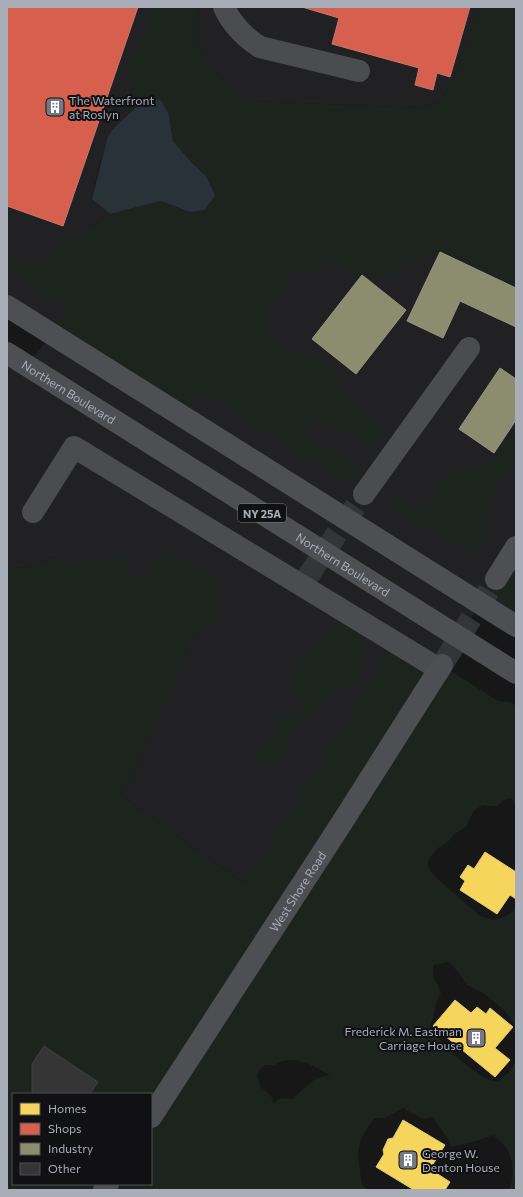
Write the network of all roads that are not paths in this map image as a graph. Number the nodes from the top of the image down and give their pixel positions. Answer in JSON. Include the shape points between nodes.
{"nodes":[{"id":1,"x":224,"y":7,"type":"edge"},
{"id":2,"x":359,"y":71,"type":"dead end"},
{"id":3,"x":7,"y":306,"type":"edge"},
{"id":4,"x":469,"y":348,"type":"dead end"},
{"id":5,"x":7,"y":353,"type":"edge"},
{"id":6,"x":364,"y":494,"type":"tunnel mouth"},
{"id":7,"x":33,"y":512,"type":"dead end"},
{"id":8,"x":516,"y":547,"type":"edge"},
{"id":9,"x":496,"y":579,"type":"tunnel mouth"},
{"id":10,"x":516,"y":626,"type":"edge"},
{"id":11,"x":440,"y":667,"type":"joint"},
{"id":12,"x":516,"y":673,"type":"edge"},
{"id":13,"x":152,"y":1115,"type":"edge"}],
"edges":[{"from":1,"to":2,"type":"lane","via":[[234,24],[260,47]]},
{"from":3,"to":10,"type":"main road","bridge":true},
{"from":4,"to":6,"type":"lane"},
{"from":5,"to":12,"type":"main road","name":"Northern Boulevard","number":"NY 25A","bridge":true},
{"from":7,"to":11,"type":"lane","via":[[74,447]]},
{"from":8,"to":9,"type":"main road"},
{"from":11,"to":13,"type":"main road","name":"West Shore Road"}]}
